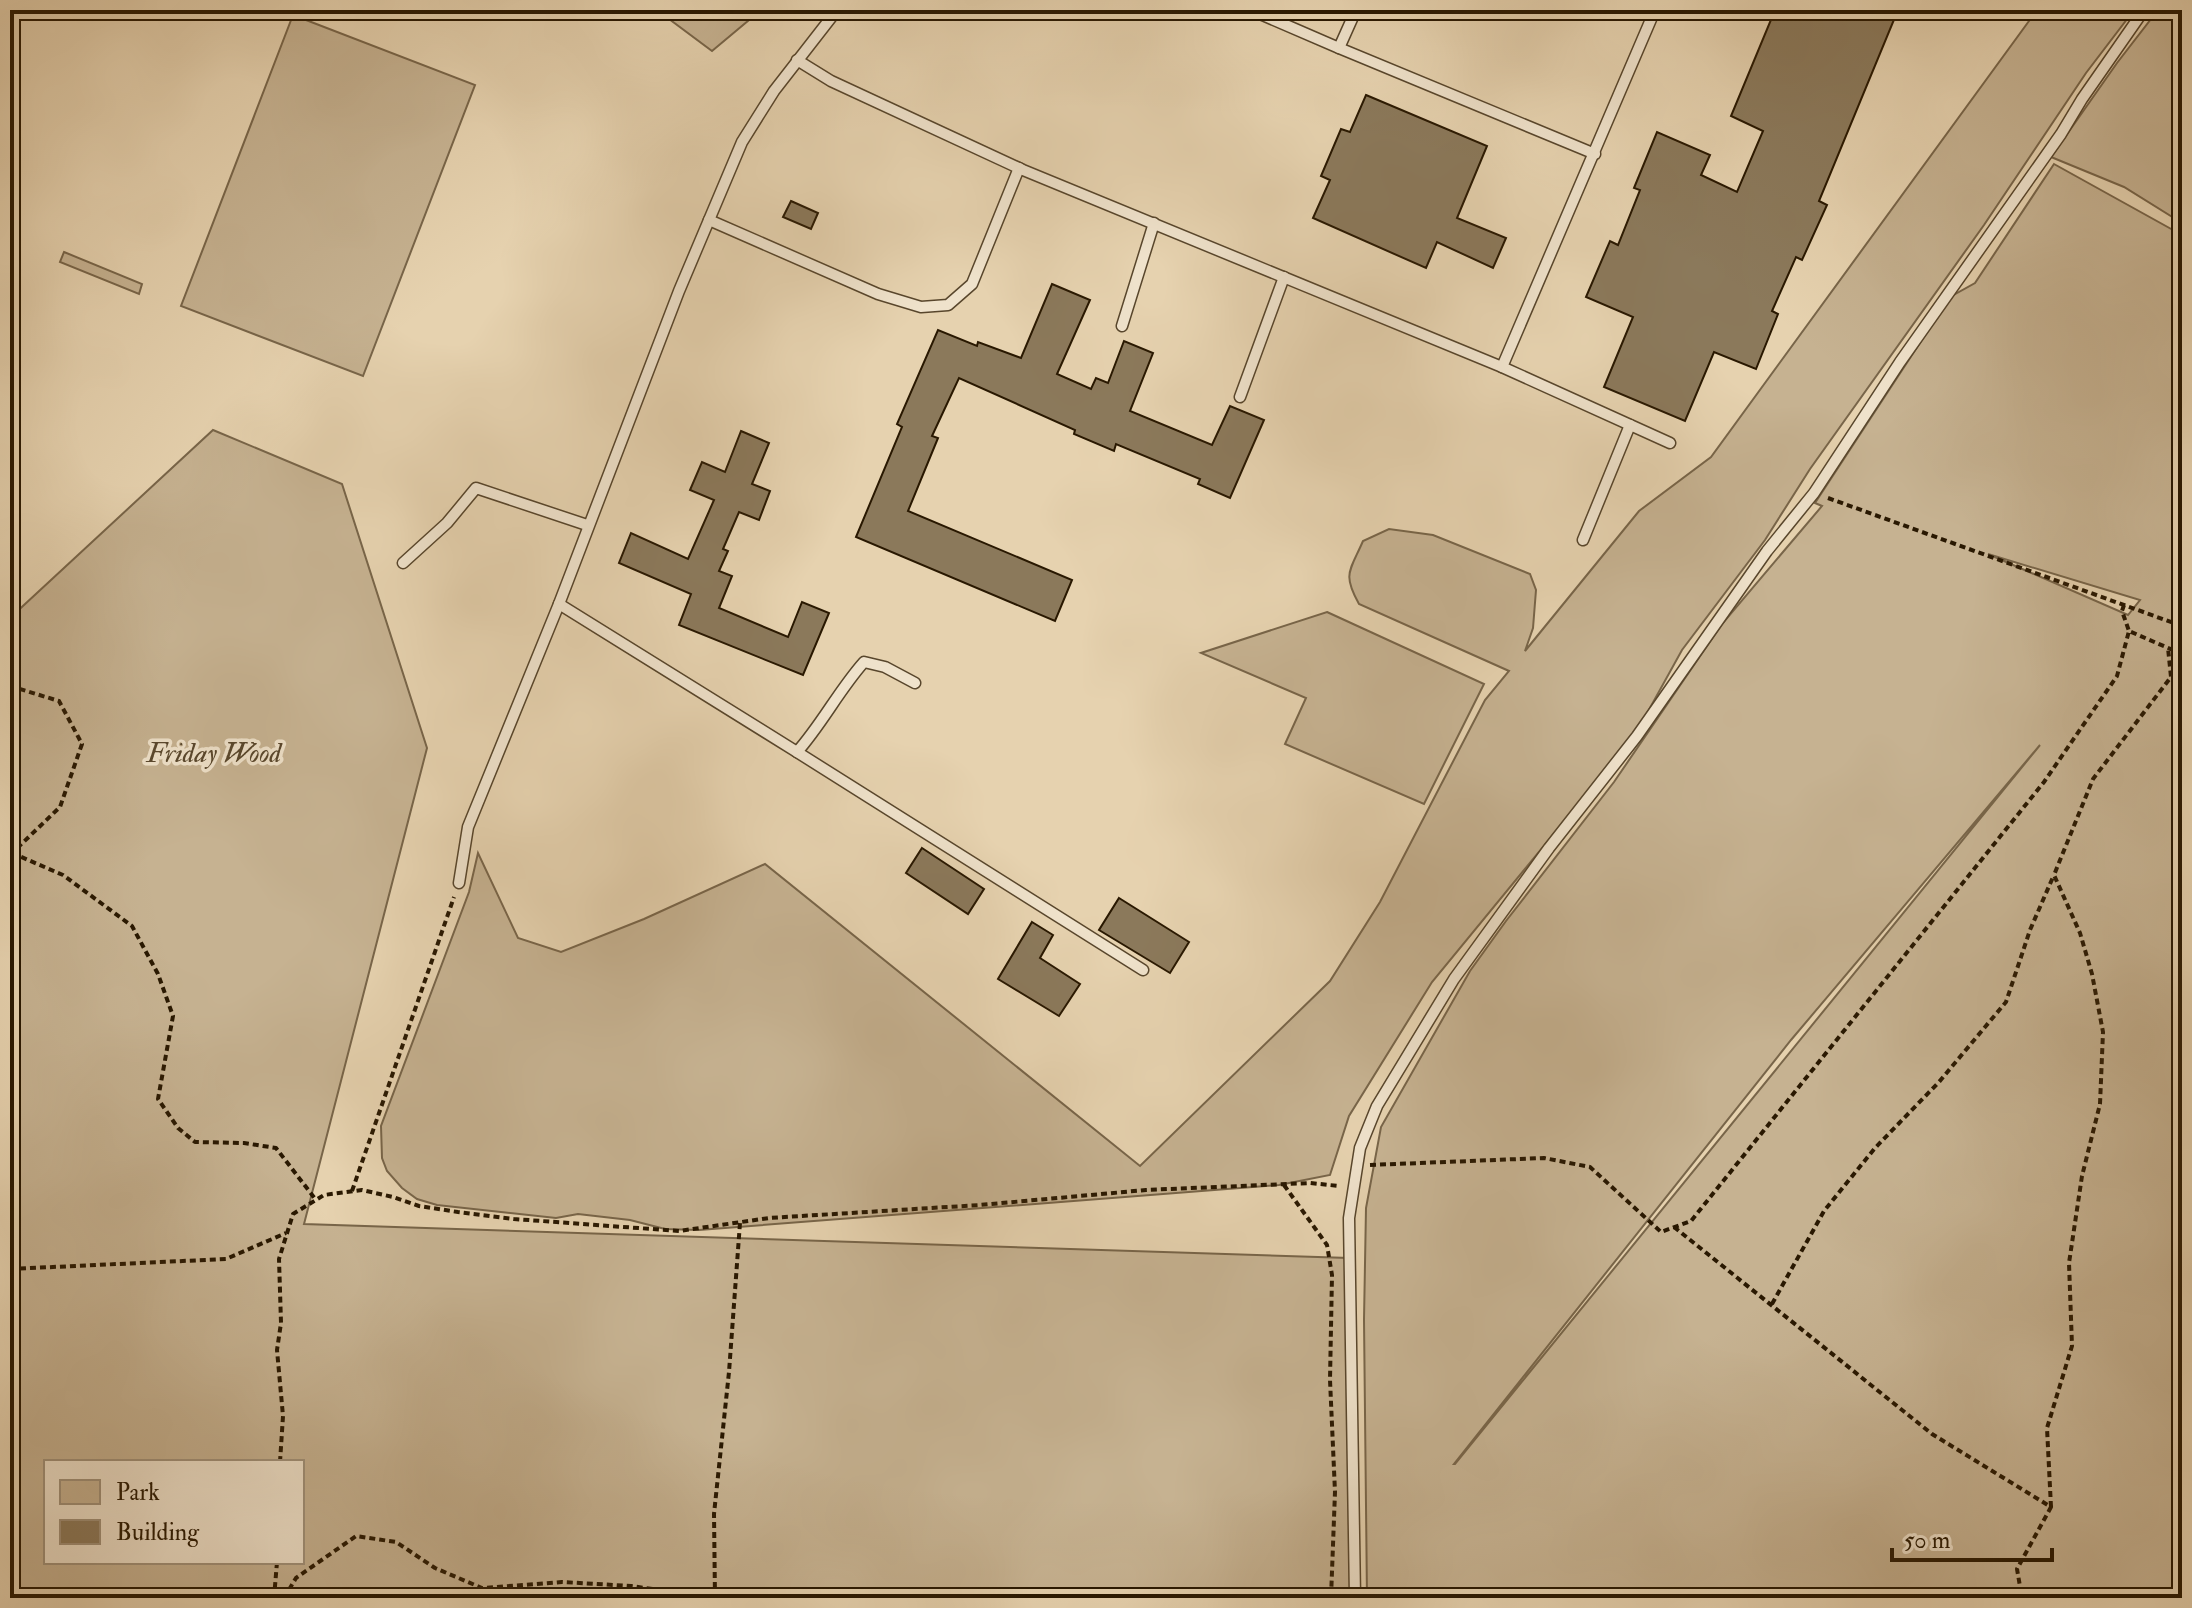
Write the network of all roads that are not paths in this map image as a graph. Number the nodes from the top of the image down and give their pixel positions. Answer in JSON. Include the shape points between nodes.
{"nodes":[{"id":1,"x":837,"y":10,"type":"edge"},
{"id":2,"x":1251,"y":10,"type":"edge"},
{"id":3,"x":1356,"y":10,"type":"edge"},
{"id":4,"x":1655,"y":10,"type":"edge"},
{"id":5,"x":2144,"y":10,"type":"edge"},
{"id":6,"x":1339,"y":48,"type":"junction"},
{"id":7,"x":797,"y":60,"type":"junction"},
{"id":8,"x":1595,"y":154,"type":"junction"},
{"id":9,"x":1019,"y":168,"type":"junction"},
{"id":10,"x":709,"y":220,"type":"junction"},
{"id":11,"x":1154,"y":223,"type":"junction"},
{"id":12,"x":1284,"y":277,"type":"junction"},
{"id":13,"x":1122,"y":326,"type":"dead end"},
{"id":14,"x":1502,"y":367,"type":"junction"},
{"id":15,"x":1240,"y":397,"type":"dead end"},
{"id":16,"x":1630,"y":425,"type":"junction"},
{"id":17,"x":1670,"y":443,"type":"dead end"},
{"id":18,"x":587,"y":525,"type":"junction"},
{"id":19,"x":1583,"y":540,"type":"dead end"},
{"id":20,"x":403,"y":563,"type":"dead end"},
{"id":21,"x":559,"y":604,"type":"junction"},
{"id":22,"x":915,"y":683,"type":"dead end"},
{"id":23,"x":797,"y":752,"type":"junction"},
{"id":24,"x":459,"y":883,"type":"road end"},
{"id":25,"x":1143,"y":970,"type":"dead end"},
{"id":26,"x":1355,"y":1598,"type":"edge"}],
"edges":[{"from":1,"to":7,"type":"lane"},
{"from":2,"to":6,"type":"lane"},
{"from":3,"to":6,"type":"lane"},
{"from":4,"to":8,"type":"lane"},
{"from":5,"to":26,"type":"lane","via":[[1814,493],[1454,979],[1377,1106],[1360,1148],[1349,1218]]},
{"from":6,"to":8,"type":"lane"},
{"from":7,"to":9,"type":"lane","via":[[831,81]]},
{"from":7,"to":10,"type":"lane","via":[[742,142]]},
{"from":8,"to":14,"type":"lane"},
{"from":9,"to":10,"type":"lane","via":[[972,284],[948,305],[921,307],[878,294]]},
{"from":9,"to":11,"type":"lane"},
{"from":10,"to":18,"type":"lane"},
{"from":11,"to":12,"type":"lane"},
{"from":11,"to":13,"type":"lane"},
{"from":12,"to":14,"type":"lane"},
{"from":12,"to":15,"type":"lane"},
{"from":14,"to":16,"type":"lane"},
{"from":16,"to":17,"type":"lane"},
{"from":16,"to":19,"type":"lane"},
{"from":18,"to":20,"type":"lane","via":[[476,488]]},
{"from":18,"to":21,"type":"lane"},
{"from":21,"to":23,"type":"lane"},
{"from":21,"to":24,"type":"lane","via":[[468,827]]},
{"from":22,"to":23,"type":"lane","via":[[864,662]]},
{"from":23,"to":25,"type":"lane"}]}
